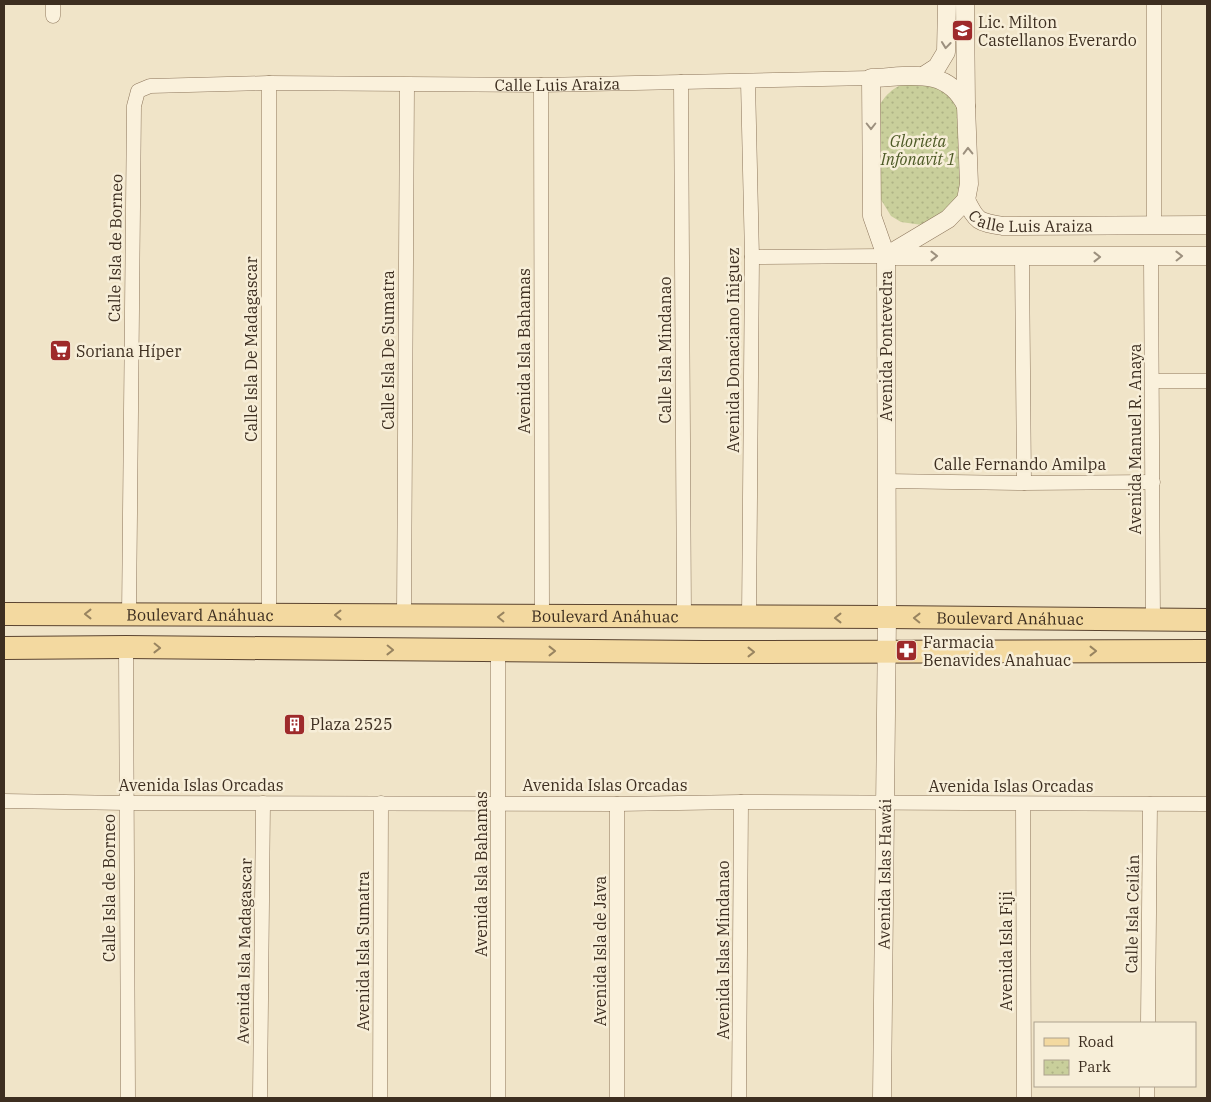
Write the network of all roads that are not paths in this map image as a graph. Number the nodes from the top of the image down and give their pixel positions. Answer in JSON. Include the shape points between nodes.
{"nodes":[{"id":1,"x":947,"y":4,"type":"edge"},
{"id":2,"x":965,"y":4,"type":"edge"},
{"id":3,"x":1154,"y":4,"type":"edge"},
{"id":4,"x":923,"y":76,"type":"junction"},
{"id":5,"x":871,"y":78,"type":"junction"},
{"id":6,"x":681,"y":82,"type":"junction"},
{"id":7,"x":748,"y":82,"type":"junction"},
{"id":8,"x":269,"y":83,"type":"junction"},
{"id":9,"x":407,"y":85,"type":"junction"},
{"id":10,"x":542,"y":86,"type":"junction"},
{"id":11,"x":138,"y":92,"type":"joint"},
{"id":12,"x":966,"y":106,"type":"junction"},
{"id":13,"x":966,"y":200,"type":"junction"},
{"id":14,"x":1154,"y":225,"type":"junction"},
{"id":15,"x":1207,"y":226,"type":"edge"},
{"id":16,"x":886,"y":256,"type":"junction"},
{"id":17,"x":1022,"y":256,"type":"junction"},
{"id":18,"x":1207,"y":256,"type":"edge"},
{"id":19,"x":752,"y":257,"type":"junction"},
{"id":20,"x":1151,"y":257,"type":"junction"},
{"id":21,"x":1153,"y":381,"type":"junction"},
{"id":22,"x":1207,"y":381,"type":"edge"},
{"id":23,"x":886,"y":480,"type":"junction"},
{"id":24,"x":1153,"y":482,"type":"junction"},
{"id":25,"x":1024,"y":483,"type":"junction"},
{"id":26,"x":4,"y":614,"type":"edge"},
{"id":27,"x":129,"y":615,"type":"junction"},
{"id":28,"x":269,"y":615,"type":"junction"},
{"id":29,"x":404,"y":616,"type":"junction"},
{"id":30,"x":542,"y":617,"type":"junction"},
{"id":31,"x":684,"y":618,"type":"junction"},
{"id":32,"x":749,"y":618,"type":"junction"},
{"id":33,"x":887,"y":618,"type":"junction"},
{"id":34,"x":1207,"y":620,"type":"edge"},
{"id":35,"x":1153,"y":621,"type":"junction"},
{"id":36,"x":126,"y":647,"type":"junction"},
{"id":37,"x":4,"y":648,"type":"edge"},
{"id":38,"x":498,"y":651,"type":"junction"},
{"id":39,"x":887,"y":651,"type":"junction"},
{"id":40,"x":1207,"y":651,"type":"edge"},
{"id":41,"x":4,"y":801,"type":"edge"},
{"id":42,"x":741,"y":802,"type":"junction"},
{"id":43,"x":126,"y":803,"type":"junction"},
{"id":44,"x":263,"y":803,"type":"junction"},
{"id":45,"x":382,"y":803,"type":"junction"},
{"id":46,"x":498,"y":803,"type":"junction"},
{"id":47,"x":617,"y":804,"type":"junction"},
{"id":48,"x":886,"y":804,"type":"junction"},
{"id":49,"x":1023,"y":804,"type":"junction"},
{"id":50,"x":1150,"y":804,"type":"junction"},
{"id":51,"x":1207,"y":804,"type":"edge"},
{"id":52,"x":1148,"y":1022,"type":"edge"},
{"id":53,"x":128,"y":1098,"type":"edge"},
{"id":54,"x":260,"y":1098,"type":"edge"},
{"id":55,"x":380,"y":1098,"type":"edge"},
{"id":56,"x":498,"y":1098,"type":"edge"},
{"id":57,"x":617,"y":1098,"type":"edge"},
{"id":58,"x":739,"y":1098,"type":"edge"},
{"id":59,"x":882,"y":1098,"type":"edge"},
{"id":60,"x":1024,"y":1098,"type":"edge"}],
"edges":[{"from":1,"to":4,"type":"street","one_way":true,"via":[[946,52],[937,67]]},
{"from":2,"to":12,"type":"street"},
{"from":3,"to":14,"type":"street"},
{"from":4,"to":5,"type":"street","name":"Calle Luis Araiza"},
{"from":4,"to":12,"type":"street","name":"Calle Luis Araiza","via":[[949,84]]},
{"from":5,"to":7,"type":"street","name":"Calle Luis Araiza"},
{"from":5,"to":16,"type":"street","name":"Avenida Pontevedra","one_way":true,"via":[[872,216]]},
{"from":6,"to":7,"type":"street","name":"Calle Luis Araiza"},
{"from":6,"to":10,"type":"street","name":"Calle Luis Araiza"},
{"from":6,"to":31,"type":"street","name":"Calle Isla Mindanao"},
{"from":7,"to":19,"type":"street","name":"Avenida Donaciano Iñiguez"},
{"from":8,"to":9,"type":"street","name":"Calle Luis Araiza"},
{"from":8,"to":11,"type":"street","name":"Calle Luis Araiza","via":[[150,86]]},
{"from":8,"to":28,"type":"street","name":"Calle Isla De Madagascar"},
{"from":9,"to":10,"type":"street","name":"Calle Luis Araiza"},
{"from":9,"to":29,"type":"street","name":"Calle Isla De Sumatra"},
{"from":10,"to":30,"type":"street","name":"Avenida Isla Bahamas"},
{"from":11,"to":27,"type":"street","name":"Calle Isla de Borneo","via":[[134,106]]},
{"from":13,"to":12,"type":"street","one_way":true,"via":[[969,184]]},
{"from":13,"to":14,"type":"street","name":"Calle Luis Araiza","via":[[975,218],[1002,226]]},
{"from":13,"to":16,"type":"street","name":"Calle Luis Araiza","via":[[948,219]]},
{"from":14,"to":15,"type":"street","name":"Calle Luis Araiza"},
{"from":16,"to":17,"type":"street","name":"Calle Luis Araiza","one_way":true},
{"from":16,"to":19,"type":"street","name":"Calle Luis Araiza"},
{"from":16,"to":23,"type":"street","name":"Avenida Pontevedra"},
{"from":17,"to":20,"type":"street","name":"Calle Luis Araiza","one_way":true},
{"from":17,"to":25,"type":"street"},
{"from":20,"to":18,"type":"street","name":"Calle Luis Araiza","one_way":true},
{"from":19,"to":32,"type":"street","name":"Avenida Donaciano Iñiguez"},
{"from":20,"to":21,"type":"street","name":"Avenida Manuel R. Anaya"},
{"from":21,"to":22,"type":"street"},
{"from":21,"to":24,"type":"street","name":"Avenida Manuel R. Anaya"},
{"from":23,"to":25,"type":"street","name":"Calle Fernando Amilpa"},
{"from":23,"to":33,"type":"street","name":"Avenida Pontevedra"},
{"from":24,"to":25,"type":"street","name":"Calle Fernando Amilpa"},
{"from":24,"to":35,"type":"street","name":"Avenida Manuel R. Anaya"},
{"from":27,"to":26,"type":"main road","name":"Boulevard Anáhuac","one_way":true},
{"from":27,"to":28,"type":"main road","name":"Boulevard Anáhuac"},
{"from":29,"to":28,"type":"main road","name":"Boulevard Anáhuac","one_way":true},
{"from":30,"to":29,"type":"main road","name":"Boulevard Anáhuac","one_way":true},
{"from":30,"to":31,"type":"main road","name":"Boulevard Anáhuac"},
{"from":31,"to":32,"type":"main road","name":"Boulevard Anáhuac"},
{"from":33,"to":32,"type":"main road","name":"Boulevard Anáhuac","one_way":true},
{"from":35,"to":33,"type":"main road","name":"Boulevard Anáhuac","one_way":true},
{"from":33,"to":39,"type":"street","name":"Avenida Islas Hawái"},
{"from":34,"to":35,"type":"main road","name":"Boulevard Anáhuac"},
{"from":36,"to":37,"type":"main road","name":"Boulevard Anáhuac"},
{"from":36,"to":38,"type":"main road","name":"Boulevard Anáhuac","one_way":true},
{"from":36,"to":43,"type":"street","name":"Calle Isla de Borneo"},
{"from":38,"to":39,"type":"main road","name":"Boulevard Anáhuac","one_way":true},
{"from":38,"to":46,"type":"street","name":"Avenida Isla Bahamas"},
{"from":39,"to":40,"type":"main road","name":"Boulevard Anáhuac","one_way":true},
{"from":39,"to":48,"type":"street","name":"Avenida Islas Hawái"},
{"from":41,"to":43,"type":"street","name":"Avenida Islas Orcadas"},
{"from":42,"to":47,"type":"street","name":"Avenida Islas Orcadas"},
{"from":42,"to":48,"type":"street","name":"Avenida Islas Orcadas"},
{"from":42,"to":58,"type":"street","name":"Avenida Islas Mindanao"},
{"from":43,"to":44,"type":"street","name":"Avenida Islas Orcadas"},
{"from":43,"to":53,"type":"street","name":"Calle Isla de Borneo"},
{"from":44,"to":45,"type":"street","name":"Avenida Islas Orcadas"},
{"from":44,"to":54,"type":"street","name":"Avenida Isla Madagascar"},
{"from":45,"to":46,"type":"street","name":"Avenida Islas Orcadas"},
{"from":45,"to":55,"type":"street","name":"Avenida Isla Sumatra"},
{"from":46,"to":47,"type":"street","name":"Avenida Islas Orcadas"},
{"from":46,"to":56,"type":"street","name":"Avenida Isla Bahamas"},
{"from":47,"to":57,"type":"street","name":"Avenida Isla de Java"},
{"from":48,"to":49,"type":"street","name":"Avenida Islas Orcadas"},
{"from":48,"to":59,"type":"street","name":"Avenida Islas Hawái"},
{"from":49,"to":50,"type":"street","name":"Avenida Islas Orcadas"},
{"from":49,"to":60,"type":"street","name":"Avenida Isla Fiji"},
{"from":50,"to":51,"type":"street","name":"Avenida Islas Orcadas"},
{"from":50,"to":52,"type":"street","name":"Calle Isla Ceilán"}]}
